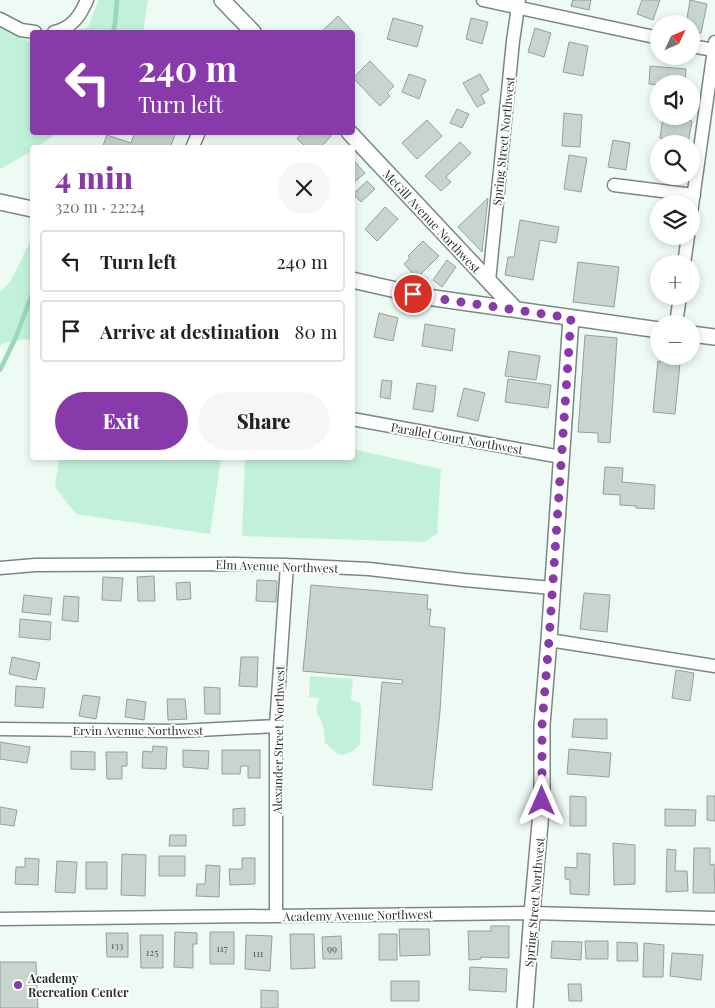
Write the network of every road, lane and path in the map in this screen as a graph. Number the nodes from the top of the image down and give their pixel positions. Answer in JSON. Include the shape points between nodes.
{"nodes":[{"id":1,"x":87,"y":0,"type":"edge"},
{"id":2,"x":222,"y":0,"type":"edge"},
{"id":3,"x":483,"y":0,"type":"edge"},
{"id":4,"x":519,"y":4,"type":"edge"},
{"id":5,"x":0,"y":19,"type":"edge"},
{"id":6,"x":63,"y":30,"type":"edge"},
{"id":7,"x":249,"y":30,"type":"edge"},
{"id":8,"x":30,"y":31,"type":"edge"},
{"id":9,"x":650,"y":36,"type":"edge"},
{"id":10,"x":700,"y":46,"type":"edge"},
{"id":11,"x":714,"y":46,"type":"edge"},
{"id":12,"x":352,"y":135,"type":"edge"},
{"id":13,"x":614,"y":185,"type":"dead end"},
{"id":14,"x":694,"y":195,"type":"joint"},
{"id":15,"x":0,"y":202,"type":"edge"},
{"id":16,"x":30,"y":209,"type":"edge"},
{"id":17,"x":355,"y":281,"type":"edge"},
{"id":18,"x":489,"y":282,"type":"junction"},
{"id":19,"x":515,"y":309,"type":"junction"},
{"id":20,"x":571,"y":318,"type":"junction"},
{"id":21,"x":650,"y":329,"type":"edge"},
{"id":22,"x":700,"y":335,"type":"edge"},
{"id":23,"x":715,"y":337,"type":"edge"},
{"id":24,"x":355,"y":420,"type":"edge"},
{"id":25,"x":561,"y":457,"type":"junction"},
{"id":26,"x":287,"y":565,"type":"junction"},
{"id":27,"x":0,"y":568,"type":"edge"},
{"id":28,"x":552,"y":588,"type":"junction"},
{"id":29,"x":549,"y":640,"type":"junction"},
{"id":30,"x":715,"y":666,"type":"edge"},
{"id":31,"x":276,"y":726,"type":"junction"},
{"id":32,"x":0,"y":729,"type":"edge"},
{"id":33,"x":532,"y":913,"type":"junction"},
{"id":34,"x":276,"y":916,"type":"junction"},
{"id":35,"x":715,"y":918,"type":"edge"},
{"id":36,"x":0,"y":919,"type":"edge"},
{"id":37,"x":526,"y":1008,"type":"edge"}],
"edges":[{"from":1,"to":6,"type":"street","via":[[82,14]]},
{"from":2,"to":7,"type":"street"},
{"from":3,"to":4,"type":"street"},
{"from":4,"to":9,"type":"street"},
{"from":4,"to":18,"type":"street","name":"Spring Street Northwest"},
{"from":5,"to":8,"type":"street"},
{"from":10,"to":11,"type":"street"},
{"from":11,"to":14,"type":"street"},
{"from":12,"to":18,"type":"street","name":"McGill Avenue Northwest"},
{"from":13,"to":14,"type":"street"},
{"from":15,"to":16,"type":"street"},
{"from":17,"to":19,"type":"street","via":[[427,297]]},
{"from":18,"to":19,"type":"street","name":"McGill Avenue Northwest"},
{"from":19,"to":20,"type":"street"},
{"from":20,"to":21,"type":"street"},
{"from":20,"to":25,"type":"street","name":"Spring Street Northwest"},
{"from":22,"to":23,"type":"street"},
{"from":24,"to":25,"type":"street","name":"Parallel Court Northwest"},
{"from":25,"to":28,"type":"street","name":"Spring Street Northwest"},
{"from":26,"to":27,"type":"street","name":"Elm Avenue Northwest","via":[[45,565]]},
{"from":26,"to":28,"type":"street","name":"Elm Avenue Northwest","via":[[370,569]]},
{"from":26,"to":31,"type":"street","name":"Alexander Street Northwest"},
{"from":28,"to":29,"type":"street","name":"Spring Street Northwest"},
{"from":29,"to":30,"type":"street"},
{"from":29,"to":33,"type":"street","name":"Spring Street Northwest","via":[[542,725],[542,801]]},
{"from":31,"to":32,"type":"street","name":"Ervin Avenue Northwest","via":[[179,731]]},
{"from":31,"to":34,"type":"street","name":"Alexander Street Northwest"},
{"from":33,"to":34,"type":"street","name":"Academy Avenue Northwest"},
{"from":33,"to":35,"type":"street","name":"Academy Avenue Northwest"},
{"from":33,"to":37,"type":"street","name":"Spring Street Northwest"},
{"from":34,"to":36,"type":"street","name":"Academy Avenue Northwest"}]}
